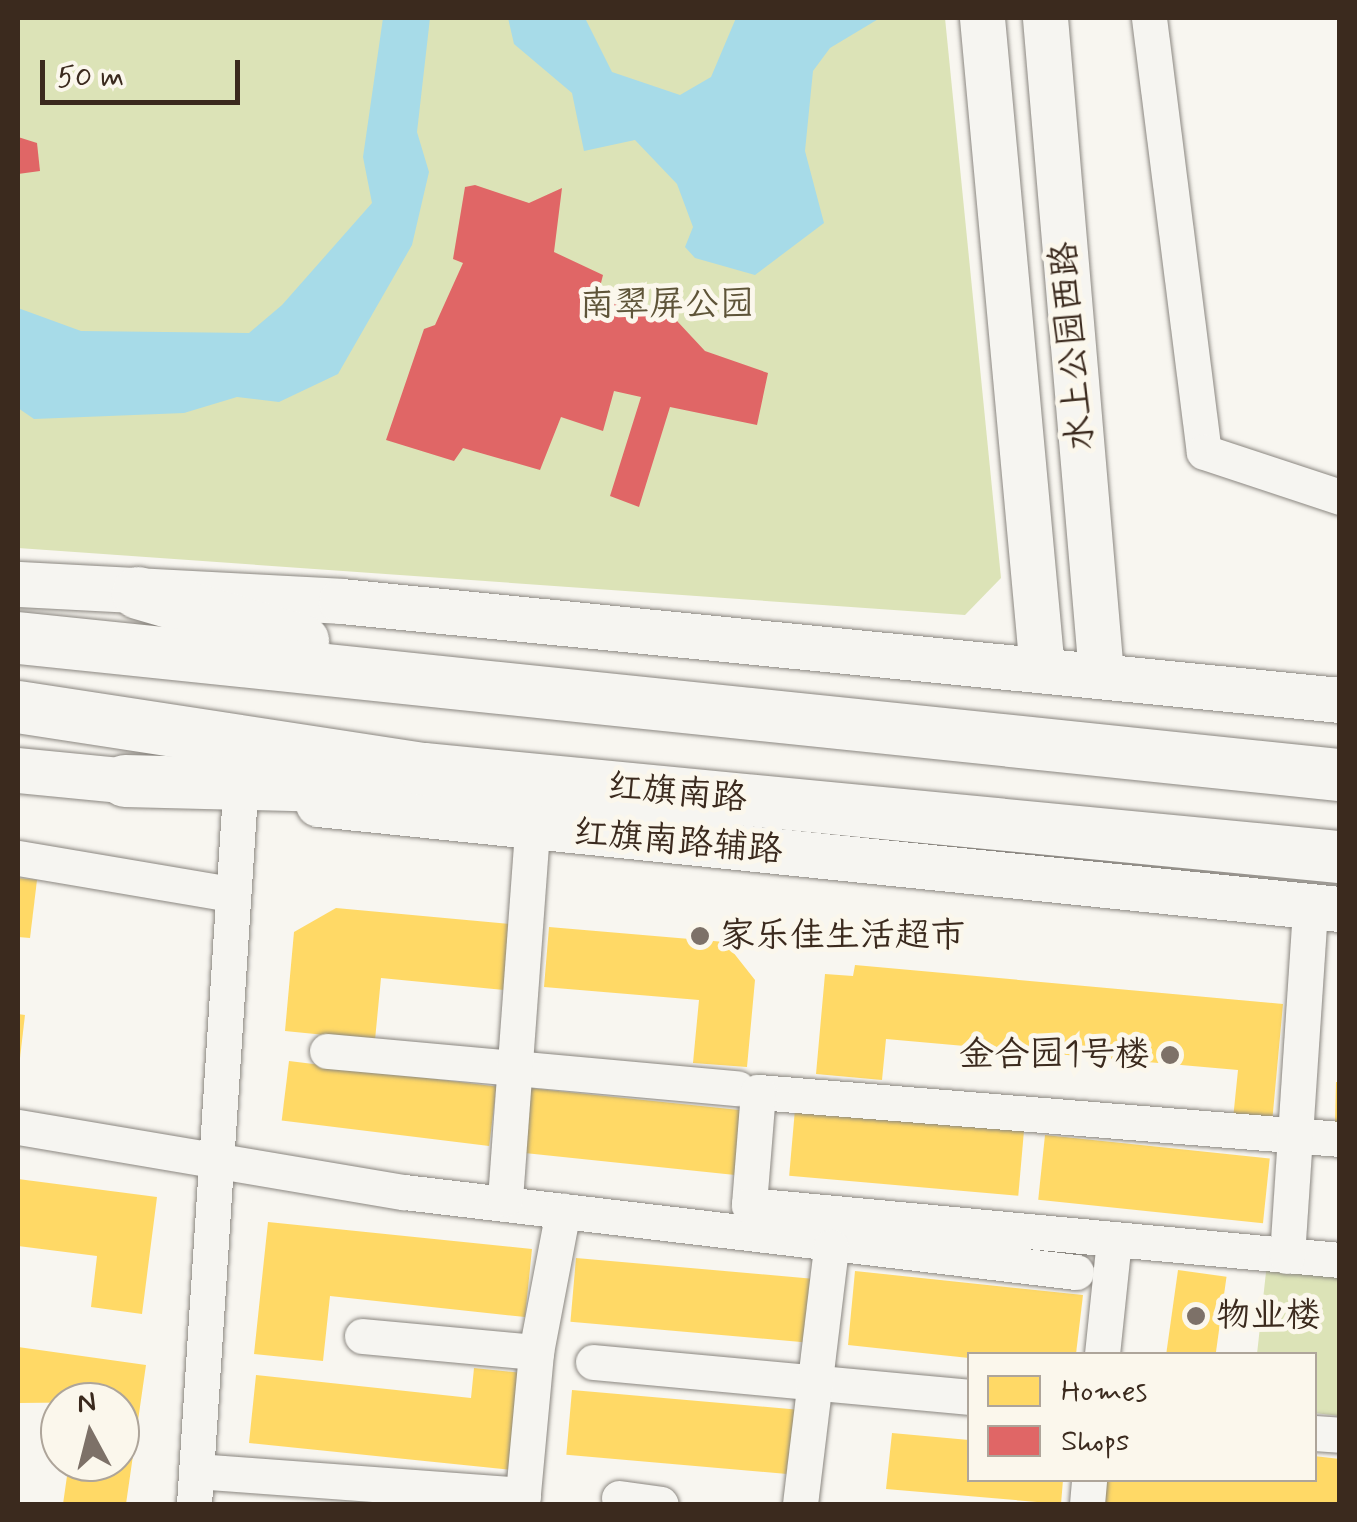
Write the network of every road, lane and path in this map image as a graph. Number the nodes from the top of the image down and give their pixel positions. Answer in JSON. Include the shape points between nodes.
{"nodes":[{"id":1,"x":982,"y":18,"type":"edge"},
{"id":2,"x":1045,"y":18,"type":"edge"},
{"id":3,"x":1149,"y":18,"type":"edge"},
{"id":4,"x":1340,"y":497,"type":"edge"},
{"id":5,"x":18,"y":584,"type":"edge"},
{"id":6,"x":138,"y":593,"type":"junction"},
{"id":7,"x":20,"y":638,"type":"edge"},
{"id":8,"x":1042,"y":670,"type":"junction"},
{"id":9,"x":1101,"y":674,"type":"junction"},
{"id":10,"x":449,"y":680,"type":"junction"},
{"id":11,"x":1340,"y":700,"type":"edge"},
{"id":12,"x":18,"y":707,"type":"edge"},
{"id":13,"x":424,"y":769,"type":"junction"},
{"id":14,"x":18,"y":770,"type":"edge"},
{"id":15,"x":1340,"y":776,"type":"edge"},
{"id":16,"x":125,"y":781,"type":"junction"},
{"id":17,"x":240,"y":794,"type":"junction"},
{"id":18,"x":532,"y":829,"type":"junction"},
{"id":19,"x":1340,"y":857,"type":"edge"},
{"id":20,"x":18,"y":858,"type":"edge"},
{"id":21,"x":230,"y":894,"type":"junction"},
{"id":22,"x":1325,"y":907,"type":"edge"},
{"id":23,"x":328,"y":1051,"type":"dead end"},
{"id":24,"x":514,"y":1068,"type":"junction"},
{"id":25,"x":737,"y":1088,"type":"dead end"},
{"id":26,"x":18,"y":1127,"type":"edge"},
{"id":27,"x":1295,"y":1137,"type":"junction"},
{"id":28,"x":1340,"y":1139,"type":"edge"},
{"id":29,"x":214,"y":1158,"type":"junction"},
{"id":30,"x":506,"y":1200,"type":"junction"},
{"id":31,"x":564,"y":1211,"type":"junction"},
{"id":32,"x":1114,"y":1240,"type":"junction"},
{"id":33,"x":831,"y":1247,"type":"junction"},
{"id":34,"x":1287,"y":1256,"type":"junction"},
{"id":35,"x":1340,"y":1260,"type":"edge"},
{"id":36,"x":1076,"y":1272,"type":"dead end"},
{"id":37,"x":362,"y":1336,"type":"dead end"},
{"id":38,"x":536,"y":1352,"type":"junction"},
{"id":39,"x":1102,"y":1352,"type":"edge"},
{"id":40,"x":594,"y":1362,"type":"dead end"},
{"id":41,"x":814,"y":1383,"type":"junction"},
{"id":42,"x":967,"y":1396,"type":"edge"},
{"id":43,"x":195,"y":1488,"type":"edge"},
{"id":44,"x":618,"y":1498,"type":"dead end"},
{"id":45,"x":522,"y":1500,"type":"edge"},
{"id":46,"x":661,"y":1504,"type":"edge"},
{"id":47,"x":800,"y":1504,"type":"edge"}],
"edges":[{"from":1,"to":8,"type":"main road","name":"水上公园西路"},
{"from":2,"to":9,"type":"main road","name":"水上公园西路"},
{"from":3,"to":4,"type":"street","via":[[1204,452]]},
{"from":5,"to":6,"type":"main road"},
{"from":6,"to":8,"type":"main road","via":[[341,601]]},
{"from":6,"to":10,"type":"highway"},
{"from":7,"to":10,"type":"highway"},
{"from":8,"to":9,"type":"main road"},
{"from":9,"to":11,"type":"main road"},
{"from":10,"to":15,"type":"highway"},
{"from":12,"to":13,"type":"highway","name":"红旗南路"},
{"from":13,"to":16,"type":"highway","via":[[379,788]]},
{"from":13,"to":19,"type":"highway","name":"红旗南路"},
{"from":14,"to":16,"type":"main road","name":"红旗南路辅路"},
{"from":16,"to":17,"type":"main road","name":"红旗南路辅路"},
{"from":17,"to":18,"type":"main road","name":"红旗南路辅路"},
{"from":17,"to":21,"type":"street"},
{"from":18,"to":22,"type":"main road","name":"红旗南路辅路"},
{"from":18,"to":24,"type":"street"},
{"from":20,"to":21,"type":"street"},
{"from":21,"to":29,"type":"street"},
{"from":22,"to":27,"type":"street"},
{"from":23,"to":24,"type":"street"},
{"from":24,"to":25,"type":"street"},
{"from":24,"to":30,"type":"street"},
{"from":26,"to":29,"type":"street"},
{"from":27,"to":28,"type":"street"},
{"from":27,"to":32,"type":"street","via":[[758,1092],[749,1205]]},
{"from":27,"to":34,"type":"street"},
{"from":29,"to":30,"type":"street"},
{"from":29,"to":43,"type":"street"},
{"from":30,"to":31,"type":"street"},
{"from":31,"to":33,"type":"street"},
{"from":31,"to":38,"type":"street"},
{"from":32,"to":34,"type":"street"},
{"from":32,"to":39,"type":"street"},
{"from":33,"to":36,"type":"street"},
{"from":33,"to":41,"type":"street"},
{"from":34,"to":35,"type":"street"},
{"from":37,"to":38,"type":"street"},
{"from":38,"to":45,"type":"street"},
{"from":40,"to":41,"type":"street"},
{"from":41,"to":42,"type":"street"},
{"from":41,"to":47,"type":"street"},
{"from":43,"to":45,"type":"street"},
{"from":44,"to":46,"type":"street"}]}
